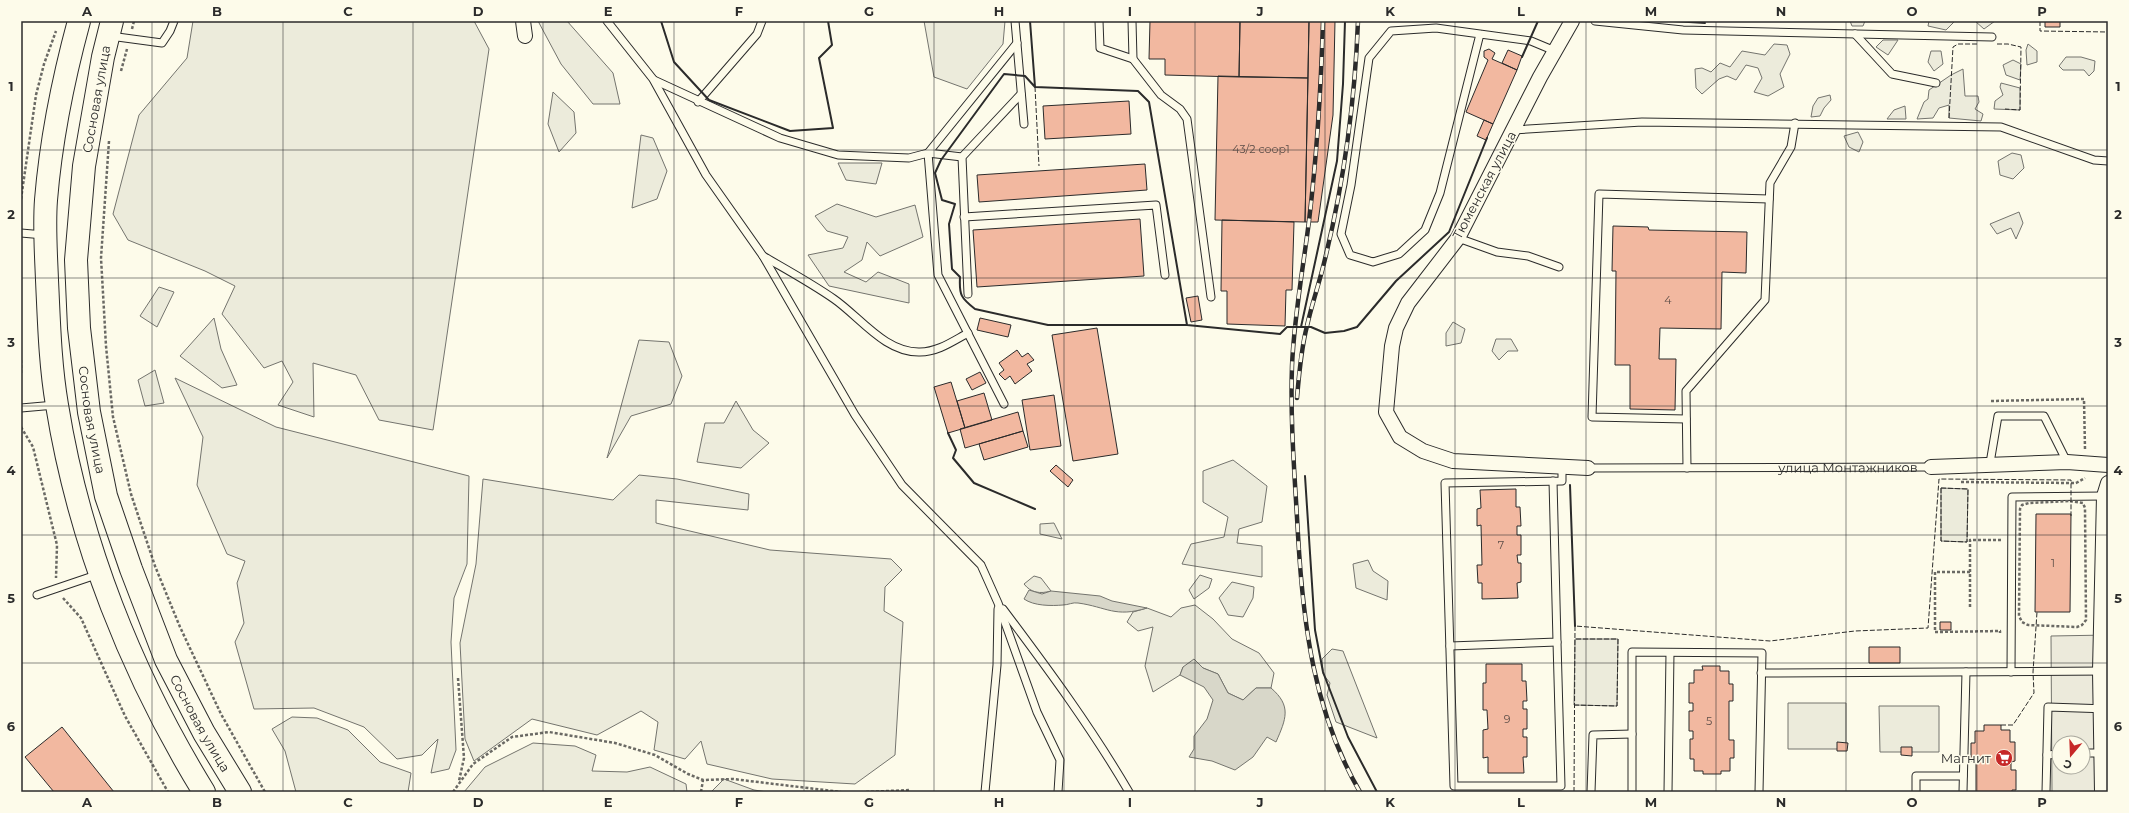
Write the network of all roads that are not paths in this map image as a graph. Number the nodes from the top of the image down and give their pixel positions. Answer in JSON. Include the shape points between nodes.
{"nodes":[{"id":1,"x":79,"y":21,"type":"edge"},
{"id":2,"x":174,"y":21,"type":"edge"},
{"id":3,"x":523,"y":21,"type":"edge"},
{"id":4,"x":607,"y":21,"type":"edge"},
{"id":5,"x":762,"y":21,"type":"edge"},
{"id":6,"x":1015,"y":21,"type":"edge"},
{"id":7,"x":1099,"y":21,"type":"edge"},
{"id":8,"x":1132,"y":21,"type":"edge"},
{"id":9,"x":1572,"y":21,"type":"edge"},
{"id":10,"x":1594,"y":21,"type":"edge"},
{"id":11,"x":110,"y":28,"type":"edge"},
{"id":12,"x":1480,"y":34,"type":"junction"},
{"id":13,"x":1855,"y":34,"type":"junction"},
{"id":14,"x":525,"y":36,"type":"dead end"},
{"id":15,"x":1992,"y":36,"type":"dead end"},
{"id":16,"x":1017,"y":43,"type":"junction"},
{"id":17,"x":1555,"y":51,"type":"junction"},
{"id":18,"x":1133,"y":59,"type":"junction"},
{"id":19,"x":653,"y":79,"type":"junction"},
{"id":20,"x":1936,"y":83,"type":"dead end"},
{"id":21,"x":1022,"y":94,"type":"junction"},
{"id":22,"x":698,"y":102,"type":"junction"},
{"id":23,"x":1795,"y":123,"type":"junction"},
{"id":24,"x":1024,"y":124,"type":"dead end"},
{"id":25,"x":1513,"y":130,"type":"junction"},
{"id":26,"x":928,"y":153,"type":"junction"},
{"id":27,"x":962,"y":157,"type":"junction"},
{"id":28,"x":2108,"y":161,"type":"edge"},
{"id":29,"x":1769,"y":199,"type":"junction"},
{"id":30,"x":964,"y":216,"type":"junction"},
{"id":31,"x":21,"y":233,"type":"edge"},
{"id":32,"x":46,"y":235,"type":"junction"},
{"id":33,"x":1458,"y":238,"type":"junction"},
{"id":34,"x":763,"y":256,"type":"junction"},
{"id":35,"x":1558,"y":267,"type":"dead end"},
{"id":36,"x":1165,"y":275,"type":"dead end"},
{"id":37,"x":968,"y":294,"type":"dead end"},
{"id":38,"x":1211,"y":297,"type":"dead end"},
{"id":39,"x":968,"y":333,"type":"junction"},
{"id":40,"x":1004,"y":404,"type":"dead end"},
{"id":41,"x":57,"y":405,"type":"junction"},
{"id":42,"x":21,"y":408,"type":"edge"},
{"id":43,"x":1686,"y":419,"type":"junction"},
{"id":44,"x":2068,"y":462,"type":"junction"},
{"id":45,"x":1990,"y":464,"type":"junction"},
{"id":46,"x":2108,"y":465,"type":"edge"},
{"id":47,"x":1562,"y":467,"type":"junction"},
{"id":48,"x":1931,"y":467,"type":"joint"},
{"id":49,"x":1588,"y":468,"type":"joint"},
{"id":50,"x":1687,"y":468,"type":"junction"},
{"id":51,"x":1553,"y":481,"type":"junction"},
{"id":52,"x":2106,"y":490,"type":"edge"},
{"id":53,"x":101,"y":573,"type":"junction"},
{"id":54,"x":37,"y":595,"type":"dead end"},
{"id":55,"x":998,"y":603,"type":"junction"},
{"id":56,"x":1557,"y":642,"type":"junction"},
{"id":57,"x":1450,"y":646,"type":"junction"},
{"id":58,"x":1670,"y":653,"type":"junction"},
{"id":59,"x":2104,"y":671,"type":"edge"},
{"id":60,"x":1966,"y":672,"type":"junction"},
{"id":61,"x":2011,"y":672,"type":"junction"},
{"id":62,"x":1761,"y":673,"type":"junction"},
{"id":63,"x":2104,"y":709,"type":"edge"},
{"id":64,"x":1632,"y":734,"type":"junction"},
{"id":65,"x":2091,"y":753,"type":"edge"},
{"id":66,"x":2105,"y":753,"type":"edge"},
{"id":67,"x":2047,"y":755,"type":"junction"},
{"id":68,"x":2051,"y":755,"type":"edge"},
{"id":69,"x":1963,"y":776,"type":"junction"},
{"id":70,"x":204,"y":792,"type":"edge"},
{"id":71,"x":240,"y":792,"type":"edge"},
{"id":72,"x":986,"y":792,"type":"edge"},
{"id":73,"x":1058,"y":792,"type":"edge"},
{"id":74,"x":1129,"y":792,"type":"edge"},
{"id":75,"x":1591,"y":792,"type":"edge"},
{"id":76,"x":1632,"y":792,"type":"edge"},
{"id":77,"x":1668,"y":792,"type":"edge"},
{"id":78,"x":1758,"y":792,"type":"edge"},
{"id":79,"x":1916,"y":792,"type":"edge"},
{"id":80,"x":1963,"y":792,"type":"edge"},
{"id":81,"x":2046,"y":792,"type":"edge"},
{"id":82,"x":2102,"y":792,"type":"edge"}],
"edges":[{"from":1,"to":32,"type":"main road","via":[[59,104],[50,159]]},
{"from":2,"to":11,"type":"lane","via":[[162,43],[129,39]]},
{"from":3,"to":14,"type":"street"},
{"from":4,"to":19,"type":"lane"},
{"from":5,"to":22,"type":"lane","via":[[757,34]]},
{"from":6,"to":16,"type":"lane"},
{"from":7,"to":18,"type":"lane","via":[[1100,48]]},
{"from":8,"to":18,"type":"lane"},
{"from":9,"to":17,"type":"street","name":"Тюменская улица"},
{"from":10,"to":13,"type":"lane","via":[[1683,30]]},
{"from":11,"to":71,"type":"main road","name":"Сосновая улица","via":[[84,166],[76,260],[79,328],[89,412],[106,496],[166,660],[204,734]]},
{"from":12,"to":12,"type":"lane","via":[[1436,28],[1392,31],[1369,58],[1351,185],[1341,234],[1350,255],[1373,262],[1399,254],[1425,230],[1440,194]]},
{"from":12,"to":17,"type":"lane","via":[[1531,41]]},
{"from":13,"to":15,"type":"lane"},
{"from":13,"to":20,"type":"lane","via":[[1892,74]]},
{"from":16,"to":21,"type":"lane"},
{"from":16,"to":26,"type":"lane"},
{"from":17,"to":25,"type":"street","name":"Тюменская улица"},
{"from":18,"to":38,"type":"lane","via":[[1161,95],[1180,109],[1187,119]]},
{"from":19,"to":22,"type":"lane"},
{"from":19,"to":34,"type":"lane","via":[[706,176]]},
{"from":21,"to":24,"type":"lane"},
{"from":21,"to":27,"type":"lane"},
{"from":22,"to":26,"type":"lane","via":[[780,138],[838,155],[909,158]]},
{"from":23,"to":25,"type":"lane","via":[[1642,122]]},
{"from":23,"to":28,"type":"lane","via":[[2001,127],[2094,160]]},
{"from":23,"to":29,"type":"lane","via":[[1791,147],[1770,182]]},
{"from":25,"to":33,"type":"street","name":"Тюменская улица"},
{"from":26,"to":27,"type":"lane"},
{"from":26,"to":39,"type":"lane","via":[[938,275]]},
{"from":27,"to":30,"type":"lane"},
{"from":29,"to":43,"type":"lane","via":[[1765,300],[1686,391]]},
{"from":29,"to":43,"type":"lane","via":[[1599,194],[1592,417]]},
{"from":30,"to":36,"type":"lane","via":[[1156,205]]},
{"from":30,"to":37,"type":"lane"},
{"from":31,"to":32,"type":"lane"},
{"from":32,"to":41,"type":"main road","via":[[49,327]]},
{"from":33,"to":35,"type":"lane","via":[[1497,252],[1528,256]]},
{"from":33,"to":47,"type":"street","name":"Тюменская улица","via":[[1408,303],[1396,328],[1386,412],[1400,437],[1423,451],[1453,461]]},
{"from":34,"to":39,"type":"lane","via":[[835,300],[886,341],[902,350],[937,350]]},
{"from":34,"to":55,"type":"lane","via":[[855,415],[902,485],[981,565]]},
{"from":39,"to":40,"type":"lane"},
{"from":41,"to":42,"type":"lane"},
{"from":41,"to":53,"type":"main road","via":[[77,500]]},
{"from":43,"to":50,"type":"lane"},
{"from":44,"to":45,"type":"street","name":"улица Монтажников"},
{"from":44,"to":45,"type":"lane","via":[[2044,416],[1998,416]]},
{"from":44,"to":46,"type":"street","name":"улица Монтажников"},
{"from":45,"to":48,"type":"street","name":"улица Монтажников"},
{"from":47,"to":49,"type":"street","name":"Тюменская улица"},
{"from":47,"to":51,"type":"lane","via":[[1562,481]]},
{"from":48,"to":50,"type":"lane","name":"улица Монтажников"},
{"from":49,"to":50,"type":"lane","name":"улица Монтажников"},
{"from":51,"to":56,"type":"lane"},
{"from":51,"to":57,"type":"lane","via":[[1445,483]]},
{"from":52,"to":59,"type":"street"},
{"from":52,"to":61,"type":"lane","via":[[2012,497]]},
{"from":53,"to":54,"type":"lane"},
{"from":53,"to":70,"type":"main road","via":[[136,666],[178,750]]},
{"from":55,"to":72,"type":"lane","via":[[997,665]]},
{"from":55,"to":73,"type":"lane","via":[[1037,712],[1060,760]]},
{"from":55,"to":74,"type":"lane","via":[[1064,691],[1100,743]]},
{"from":56,"to":57,"type":"lane"},
{"from":56,"to":57,"type":"lane","via":[[1561,786],[1454,786]]},
{"from":58,"to":62,"type":"lane","via":[[1762,653]]},
{"from":58,"to":64,"type":"lane","via":[[1632,652]]},
{"from":58,"to":77,"type":"lane"},
{"from":59,"to":61,"type":"lane"},
{"from":59,"to":63,"type":"street"},
{"from":60,"to":61,"type":"lane"},
{"from":60,"to":62,"type":"lane"},
{"from":60,"to":69,"type":"lane"},
{"from":62,"to":78,"type":"lane"},
{"from":63,"to":66,"type":"street"},
{"from":63,"to":67,"type":"lane","via":[[2048,707]]},
{"from":64,"to":75,"type":"lane","via":[[1593,735]]},
{"from":64,"to":76,"type":"lane"},
{"from":65,"to":66,"type":"lane"},
{"from":66,"to":82,"type":"street"},
{"from":67,"to":68,"type":"lane"},
{"from":67,"to":81,"type":"lane"},
{"from":69,"to":79,"type":"lane","via":[[1916,776]]},
{"from":69,"to":80,"type":"lane"}]}
